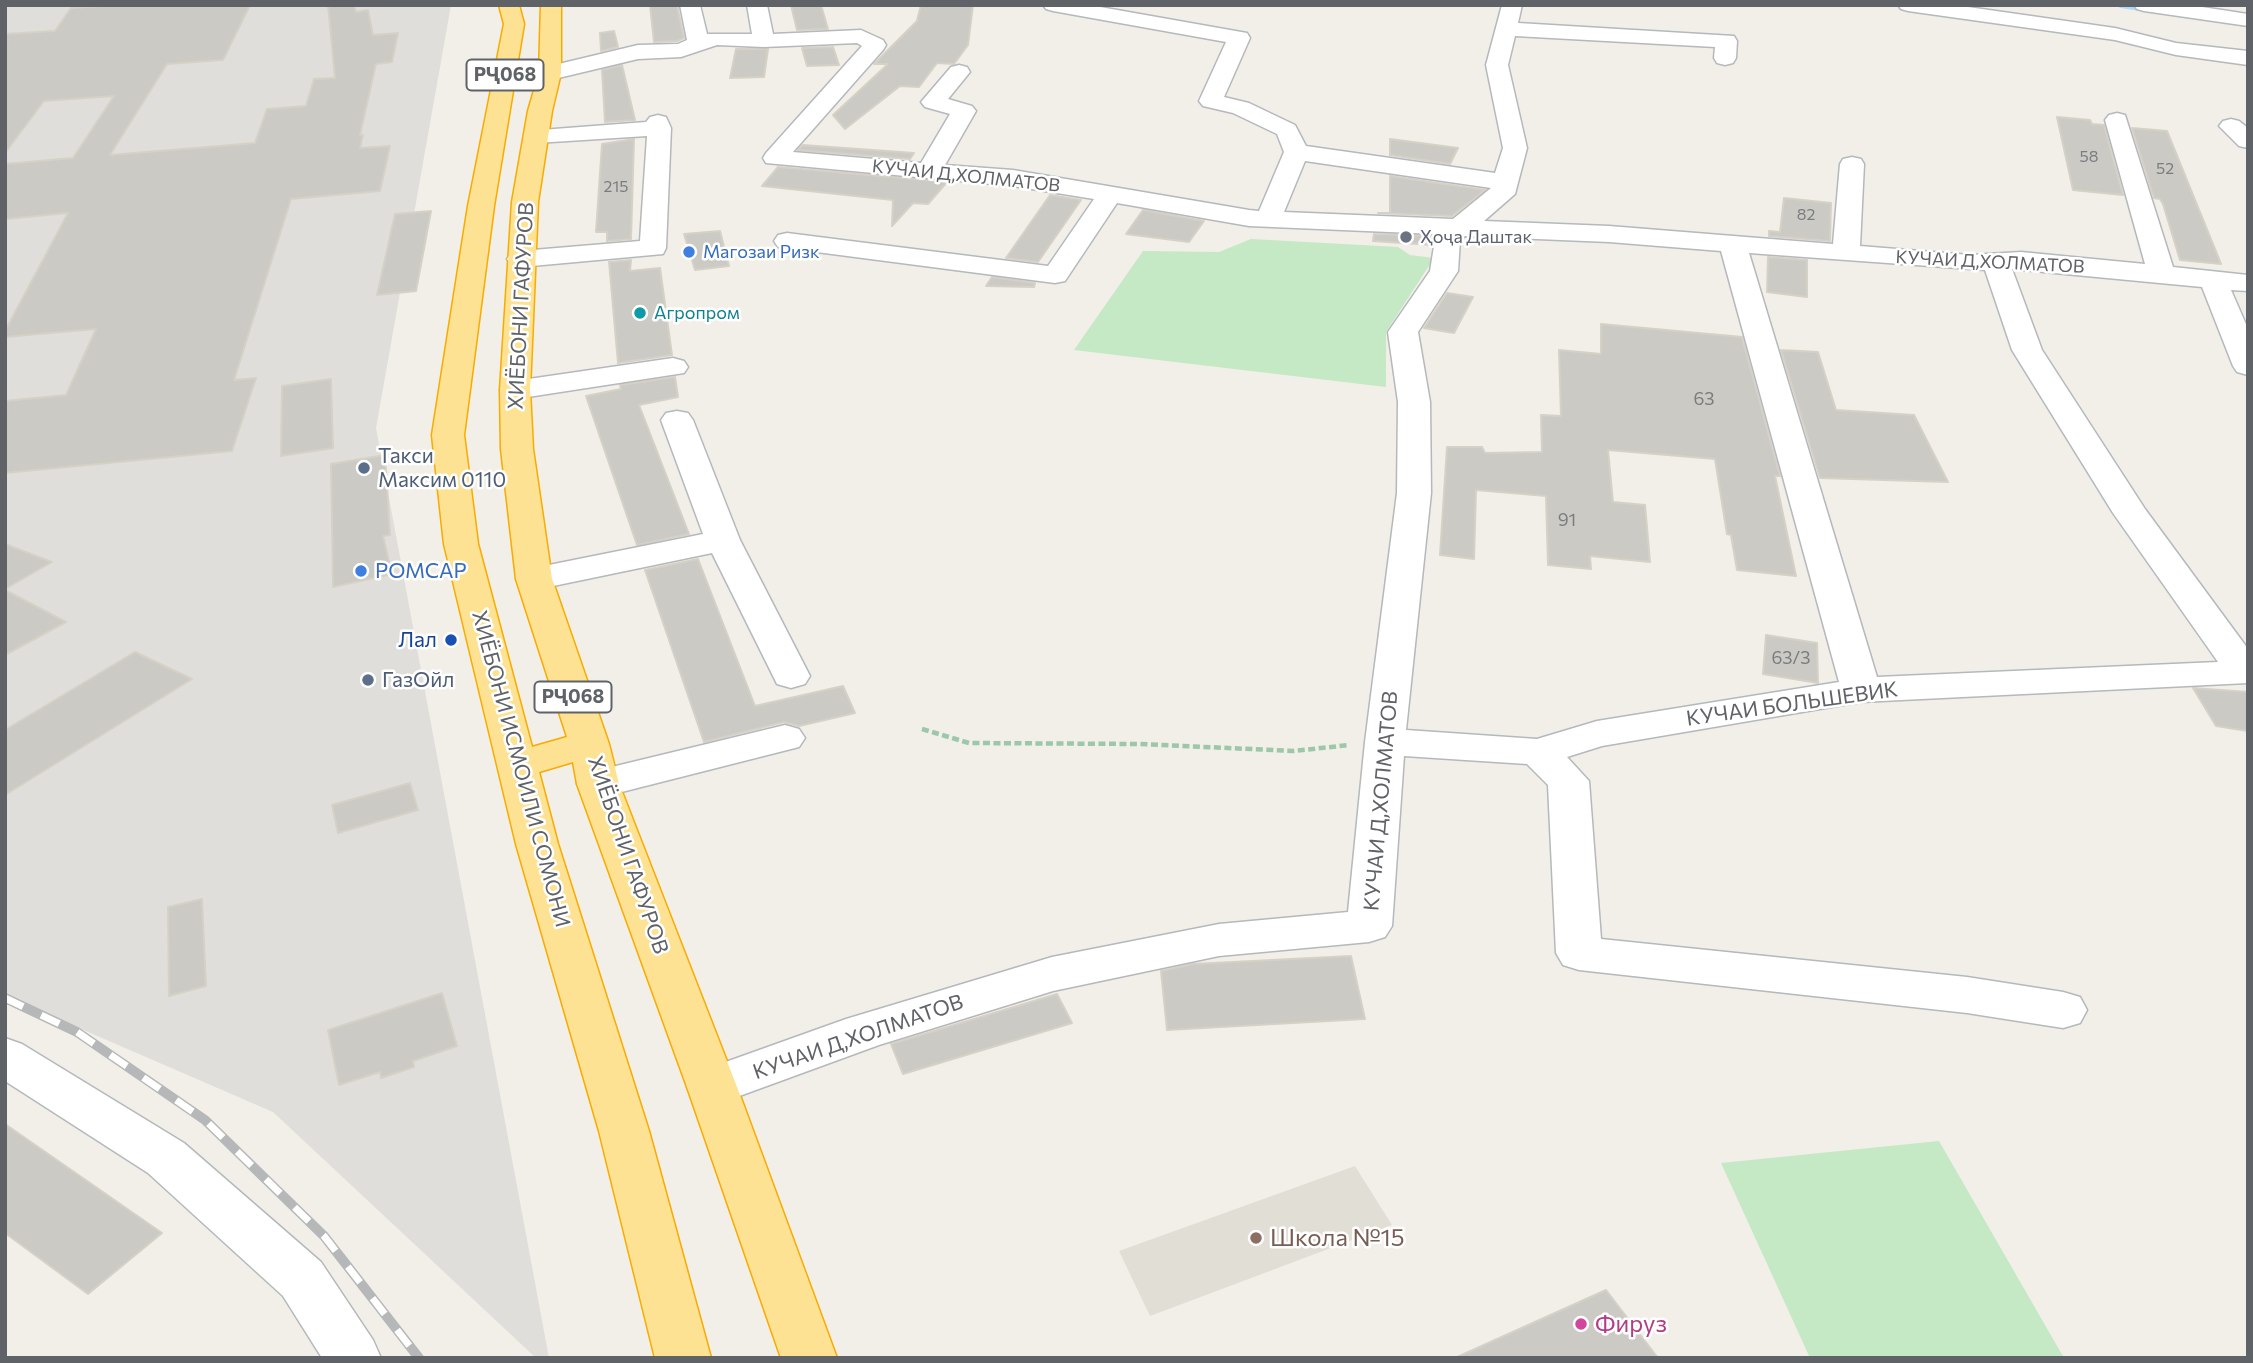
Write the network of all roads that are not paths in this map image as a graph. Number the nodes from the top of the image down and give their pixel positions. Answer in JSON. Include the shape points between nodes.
{"nodes":[{"id":1,"x":509,"y":5,"type":"edge"},
{"id":2,"x":551,"y":5,"type":"edge"},
{"id":3,"x":690,"y":5,"type":"edge"},
{"id":4,"x":757,"y":5,"type":"edge"},
{"id":5,"x":1053,"y":5,"type":"edge"},
{"id":6,"x":1512,"y":5,"type":"edge"},
{"id":7,"x":1908,"y":5,"type":"edge"},
{"id":8,"x":2144,"y":5,"type":"edge"},
{"id":9,"x":2248,"y":20,"type":"edge"},
{"id":10,"x":1506,"y":29,"type":"junction"},
{"id":11,"x":764,"y":41,"type":"junction"},
{"id":12,"x":699,"y":44,"type":"junction"},
{"id":13,"x":1725,"y":58,"type":"dead end"},
{"id":14,"x":2248,"y":58,"type":"edge"},
{"id":15,"x":958,"y":72,"type":"dead end"},
{"id":16,"x":550,"y":74,"type":"junction"},
{"id":17,"x":2117,"y":120,"type":"dead end"},
{"id":18,"x":536,"y":136,"type":"junction"},
{"id":19,"x":1296,"y":152,"type":"junction"},
{"id":20,"x":1852,"y":164,"type":"dead end"},
{"id":21,"x":929,"y":171,"type":"junction"},
{"id":22,"x":1505,"y":182,"type":"junction"},
{"id":23,"x":1110,"y":194,"type":"junction"},
{"id":24,"x":525,"y":202,"type":"junction"},
{"id":25,"x":481,"y":206,"type":"junction"},
{"id":26,"x":1268,"y":219,"type":"junction"},
{"id":27,"x":1460,"y":227,"type":"junction"},
{"id":28,"x":787,"y":241,"type":"dead end"},
{"id":29,"x":1733,"y":245,"type":"junction"},
{"id":30,"x":1846,"y":254,"type":"junction"},
{"id":31,"x":521,"y":258,"type":"junction"},
{"id":32,"x":1996,"y":261,"type":"junction"},
{"id":33,"x":2162,"y":275,"type":"junction"},
{"id":34,"x":2213,"y":279,"type":"junction"},
{"id":35,"x":2248,"y":282,"type":"edge"},
{"id":36,"x":2248,"y":366,"type":"edge"},
{"id":37,"x":673,"y":367,"type":"dead end"},
{"id":38,"x":515,"y":390,"type":"junction"},
{"id":39,"x":677,"y":419,"type":"dead end"},
{"id":40,"x":723,"y":540,"type":"junction"},
{"id":41,"x":534,"y":579,"type":"junction"},
{"id":42,"x":791,"y":676,"type":"dead end"},
{"id":43,"x":1861,"y":690,"type":"junction"},
{"id":44,"x":785,"y":738,"type":"dead end"},
{"id":45,"x":1385,"y":742,"type":"junction"},
{"id":46,"x":589,"y":744,"type":"junction"},
{"id":47,"x":1538,"y":752,"type":"junction"},
{"id":48,"x":519,"y":764,"type":"junction"},
{"id":49,"x":598,"y":784,"type":"junction"},
{"id":50,"x":2063,"y":1010,"type":"dead end"},
{"id":51,"x":5,"y":1057,"type":"edge"},
{"id":52,"x":712,"y":1087,"type":"junction"},
{"id":53,"x":353,"y":1358,"type":"edge"},
{"id":54,"x":683,"y":1358,"type":"edge"},
{"id":55,"x":809,"y":1358,"type":"edge"}],
"edges":[{"from":1,"to":25,"type":"highway","name":"ХИЁБОНИ ИСМОИЛИ СОМОНИ","number":"РҶ068","via":[[514,24]]},
{"from":2,"to":16,"type":"highway","name":"ХИЁБОНИ ГАФУРОВ","number":"РҶ068"},
{"from":3,"to":12,"type":"street"},
{"from":4,"to":11,"type":"street"},
{"from":5,"to":19,"type":"street","via":[[1240,38],[1211,101],[1241,108],[1287,130]]},
{"from":6,"to":10,"type":"street"},
{"from":7,"to":14,"type":"street"},
{"from":8,"to":9,"type":"street"},
{"from":10,"to":13,"type":"street","via":[[1726,41]]},
{"from":10,"to":22,"type":"street","via":[[1497,65],[1515,148]]},
{"from":11,"to":12,"type":"street","via":[[715,38]]},
{"from":11,"to":21,"type":"street","name":"КУЧАИ Д,ХОЛМАТОВ","via":[[861,36],[875,45],[775,158]]},
{"from":12,"to":16,"type":"street","via":[[681,50],[638,52]]},
{"from":15,"to":21,"type":"street","via":[[933,102],[964,111]]},
{"from":16,"to":18,"type":"highway","name":"ХИЁБОНИ ГАФУРОВ","number":"РҶ068"},
{"from":17,"to":33,"type":"street"},
{"from":18,"to":24,"type":"highway","name":"ХИЁБОНИ ГАФУРОВ","number":"РҶ068"},
{"from":18,"to":31,"type":"street","via":[[659,125],[653,248]]},
{"from":19,"to":22,"type":"street"},
{"from":19,"to":26,"type":"street"},
{"from":20,"to":30,"type":"street"},
{"from":21,"to":23,"type":"street","name":"КУЧАИ Д,ХОЛМАТОВ","via":[[1013,178]]},
{"from":22,"to":27,"type":"street","via":[[1502,194]]},
{"from":23,"to":26,"type":"street","name":"КУЧАИ Д,ХОЛМАТОВ"},
{"from":23,"to":28,"type":"street","via":[[1055,275]]},
{"from":24,"to":25,"type":"highway"},
{"from":24,"to":31,"type":"highway","name":"ХИЁБОНИ ГАФУРОВ","number":"РҶ068"},
{"from":25,"to":48,"type":"highway","name":"ХИЁБОНИ ИСМОИЛИ СОМОНИ","number":"РҶ068","via":[[448,435],[461,544]]},
{"from":26,"to":27,"type":"street","name":"КУЧАИ Д,ХОЛМАТОВ"},
{"from":27,"to":29,"type":"street","name":"КУЧАИ Д,ХОЛМАТОВ"},
{"from":27,"to":45,"type":"street","name":"КУЧАИ Д,ХОЛМАТОВ","via":[[1447,237],[1444,271],[1403,332],[1414,402],[1414,493]]},
{"from":29,"to":30,"type":"street","name":"КУЧАИ Д,ХОЛМАТОВ"},
{"from":29,"to":43,"type":"street"},
{"from":30,"to":32,"type":"street","name":"КУЧАИ Д,ХОЛМАТОВ"},
{"from":31,"to":38,"type":"highway","name":"ХИЁБОНИ ГАФУРОВ","number":"РҶ068"},
{"from":32,"to":33,"type":"street","name":"КУЧАИ Д,ХОЛМАТОВ"},
{"from":32,"to":43,"type":"street","name":"КУЧАИ БОЛЬШЕВИК","via":[[2027,350],[2130,513],[2245,672]]},
{"from":33,"to":34,"type":"street","name":"КУЧАИ Д,ХОЛМАТОВ"},
{"from":34,"to":35,"type":"street","name":"КУЧАИ Д,ХОЛМАТОВ"},
{"from":34,"to":36,"type":"street"},
{"from":37,"to":38,"type":"street"},
{"from":38,"to":41,"type":"highway","name":"ХИЁБОНИ ГАФУРОВ","number":"РҶ068","via":[[517,449]]},
{"from":39,"to":40,"type":"street"},
{"from":40,"to":41,"type":"street"},
{"from":40,"to":42,"type":"street"},
{"from":41,"to":46,"type":"highway","name":"ХИЁБОНИ ГАФУРОВ","number":"РҶ068"},
{"from":43,"to":47,"type":"street","name":"КУЧАИ БОЛЬШЕВИК","via":[[1597,734]]},
{"from":44,"to":49,"type":"street"},
{"from":45,"to":47,"type":"street","name":"КУЧАИ БОЛЬШЕВИК"},
{"from":45,"to":52,"type":"street","name":"КУЧАИ Д,ХОЛМАТОВ","via":[[1369,926],[1219,940],[1052,974],[863,1032]]},
{"from":46,"to":48,"type":"highway"},
{"from":46,"to":49,"type":"highway","name":"ХИЁБОНИ ГАФУРОВ","number":"РҶ068"},
{"from":47,"to":50,"type":"street","via":[[1568,781],[1579,953],[1967,995]]},
{"from":48,"to":54,"type":"highway","name":"ХИЁБОНИ ИСМОИЛИ СОМОНИ","number":"РҶ068","via":[[537,844],[624,1131]]},
{"from":49,"to":52,"type":"highway","name":"ХИЁБОНИ ГАФУРОВ","number":"РҶ068"},
{"from":51,"to":53,"type":"street","via":[[166,1158],[302,1279]]},
{"from":52,"to":55,"type":"highway","name":"ХИЁБОНИ ГАФУРОВ","number":"РҶ068"}]}
